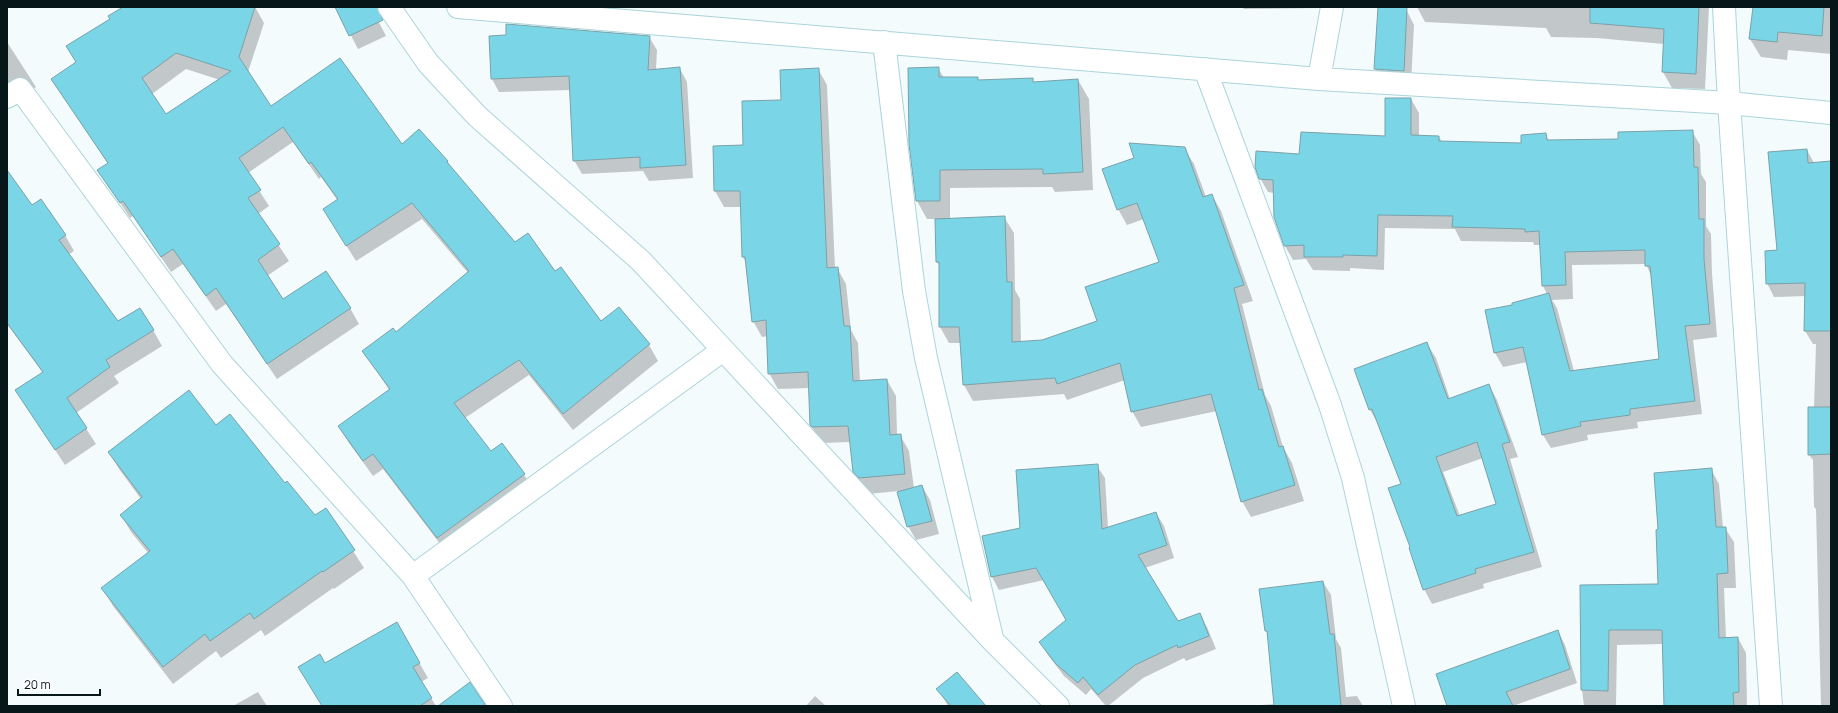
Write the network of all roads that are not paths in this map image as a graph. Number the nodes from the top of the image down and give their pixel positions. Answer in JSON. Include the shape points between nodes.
{"nodes":[{"id":1,"x":389,"y":7,"type":"edge"},
{"id":2,"x":458,"y":7,"type":"edge"},
{"id":3,"x":1332,"y":7,"type":"edge"},
{"id":4,"x":1724,"y":7,"type":"edge"},
{"id":5,"x":884,"y":42,"type":"junction"},
{"id":6,"x":1205,"y":69,"type":"junction"},
{"id":7,"x":1319,"y":79,"type":"junction"},
{"id":8,"x":7,"y":97,"type":"edge"},
{"id":9,"x":1729,"y":103,"type":"junction"},
{"id":10,"x":1831,"y":113,"type":"edge"},
{"id":11,"x":723,"y":350,"type":"junction"},
{"id":12,"x":413,"y":576,"type":"junction"},
{"id":13,"x":992,"y":640,"type":"junction"},
{"id":14,"x":500,"y":706,"type":"edge"},
{"id":15,"x":1058,"y":706,"type":"edge"},
{"id":16,"x":1404,"y":706,"type":"edge"},
{"id":17,"x":1771,"y":706,"type":"edge"}],
"edges":[{"from":1,"to":11,"type":"street","via":[[428,63],[477,116],[641,260]]},
{"from":2,"to":5,"type":"street"},
{"from":3,"to":7,"type":"street"},
{"from":4,"to":9,"type":"street"},
{"from":5,"to":6,"type":"street"},
{"from":5,"to":13,"type":"street","via":[[914,291],[926,358]]},
{"from":6,"to":7,"type":"street"},
{"from":6,"to":16,"type":"street","via":[[1327,397],[1353,478]]},
{"from":7,"to":9,"type":"street"},
{"from":8,"to":12,"type":"street","via":[[20,89],[222,364]]},
{"from":9,"to":10,"type":"street"},
{"from":9,"to":17,"type":"street"},
{"from":11,"to":12,"type":"street"},
{"from":11,"to":13,"type":"street"},
{"from":12,"to":14,"type":"street"},
{"from":13,"to":15,"type":"street"}]}
